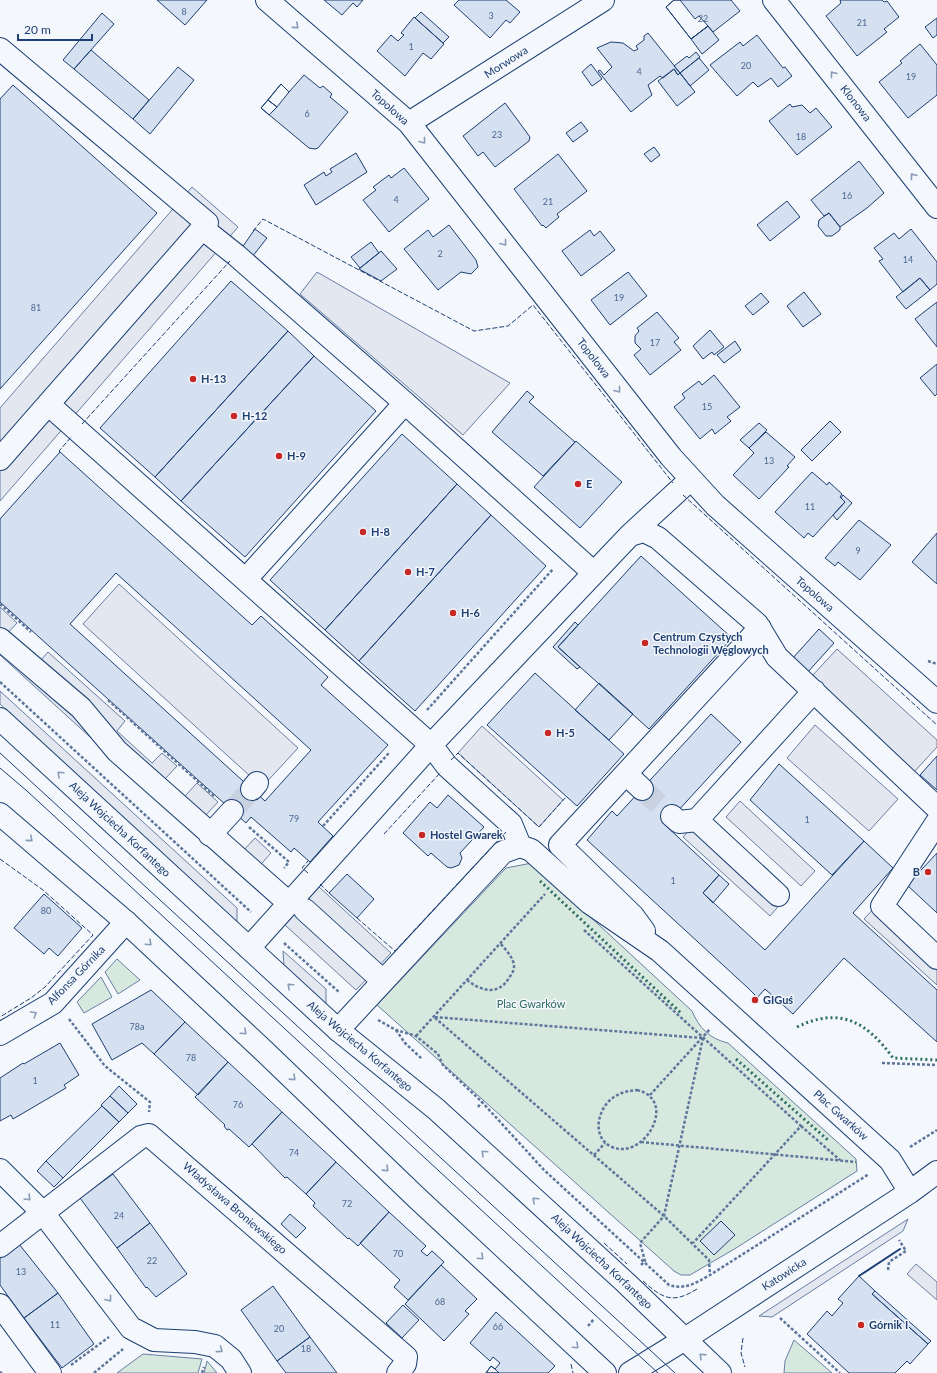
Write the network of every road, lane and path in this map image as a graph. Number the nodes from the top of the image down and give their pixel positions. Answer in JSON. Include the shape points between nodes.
{"nodes":[{"id":1,"x":267,"y":0,"type":"edge"},
{"id":2,"x":603,"y":0,"type":"edge"},
{"id":3,"x":774,"y":0,"type":"edge"},
{"id":4,"x":0,"y":49,"type":"edge"},
{"id":5,"x":409,"y":123,"type":"junction"},
{"id":6,"x":937,"y":207,"type":"edge"},
{"id":7,"x":202,"y":228,"type":"junction"},
{"id":8,"x":405,"y":403,"type":"junction"},
{"id":9,"x":48,"y":404,"type":"junction"},
{"id":10,"x":0,"y":459,"type":"edge"},
{"id":11,"x":691,"y":479,"type":"junction"},
{"id":12,"x":630,"y":535,"type":"junction"},
{"id":13,"x":570,"y":551,"type":"junction"},
{"id":14,"x":594,"y":573,"type":"junction"},
{"id":15,"x":246,"y":579,"type":"junction"},
{"id":16,"x":0,"y":604,"type":"edge"},
{"id":17,"x":760,"y":628,"type":"junction"},
{"id":18,"x":36,"y":636,"type":"dead end"},
{"id":19,"x":0,"y":639,"type":"edge"},
{"id":20,"x":814,"y":691,"type":"junction"},
{"id":21,"x":107,"y":700,"type":"dead end"},
{"id":22,"x":937,"y":702,"type":"edge"},
{"id":23,"x":0,"y":719,"type":"edge"},
{"id":24,"x":411,"y":728,"type":"junction"},
{"id":25,"x":431,"y":745,"type":"junction"},
{"id":26,"x":388,"y":754,"type":"dead end"},
{"id":27,"x":392,"y":758,"type":"dead end"},
{"id":28,"x":626,"y":774,"type":"junction"},
{"id":29,"x":642,"y":789,"type":"tunnel mouth"},
{"id":30,"x":937,"y":808,"type":"edge"},
{"id":31,"x":232,"y":811,"type":"junction"},
{"id":32,"x":0,"y":814,"type":"edge"},
{"id":33,"x":672,"y":816,"type":"tunnel mouth"},
{"id":34,"x":697,"y":820,"type":"junction"},
{"id":35,"x":937,"y":822,"type":"edge"},
{"id":36,"x":323,"y":826,"type":"dead end"},
{"id":37,"x":210,"y":835,"type":"junction"},
{"id":38,"x":520,"y":846,"type":"junction"},
{"id":39,"x":289,"y":862,"type":"dead end"},
{"id":40,"x":778,"y":895,"type":"dead end"},
{"id":41,"x":550,"y":899,"type":"dead end"},
{"id":42,"x":297,"y":907,"type":"junction"},
{"id":43,"x":126,"y":922,"type":"junction"},
{"id":44,"x":580,"y":926,"type":"dead end"},
{"id":45,"x":500,"y":943,"type":"junction"},
{"id":46,"x":249,"y":948,"type":"junction"},
{"id":47,"x":660,"y":951,"type":"junction"},
{"id":48,"x":937,"y":958,"type":"edge"},
{"id":49,"x":467,"y":980,"type":"junction"},
{"id":50,"x":383,"y":981,"type":"junction"},
{"id":51,"x":434,"y":1017,"type":"junction"},
{"id":52,"x":69,"y":1018,"type":"dead end"},
{"id":53,"x":338,"y":1030,"type":"junction"},
{"id":54,"x":396,"y":1030,"type":"dead end"},
{"id":55,"x":0,"y":1034,"type":"edge"},
{"id":56,"x":416,"y":1036,"type":"dead end"},
{"id":57,"x":703,"y":1038,"type":"junction"},
{"id":58,"x":422,"y":1058,"type":"dead end"},
{"id":59,"x":882,"y":1063,"type":"dead end"},
{"id":60,"x":937,"y":1065,"type":"edge"},
{"id":61,"x":650,"y":1095,"type":"junction"},
{"id":62,"x":482,"y":1102,"type":"dead end"},
{"id":63,"x":478,"y":1107,"type":"dead end"},
{"id":64,"x":801,"y":1126,"type":"junction"},
{"id":65,"x":937,"y":1130,"type":"edge"},
{"id":66,"x":149,"y":1135,"type":"junction"},
{"id":67,"x":642,"y":1142,"type":"junction"},
{"id":68,"x":605,"y":1143,"type":"junction"},
{"id":69,"x":680,"y":1146,"type":"junction"},
{"id":70,"x":594,"y":1155,"type":"junction"},
{"id":71,"x":774,"y":1155,"type":"junction"},
{"id":72,"x":840,"y":1160,"type":"junction"},
{"id":73,"x":890,"y":1160,"type":"junction"},
{"id":74,"x":858,"y":1162,"type":"dead end"},
{"id":75,"x":0,"y":1170,"type":"edge"},
{"id":76,"x":937,"y":1172,"type":"edge"},
{"id":77,"x":910,"y":1192,"type":"junction"},
{"id":78,"x":43,"y":1213,"type":"junction"},
{"id":79,"x":664,"y":1216,"type":"junction"},
{"id":80,"x":899,"y":1240,"type":"dead end"},
{"id":81,"x":693,"y":1243,"type":"junction"},
{"id":82,"x":0,"y":1246,"type":"edge"},
{"id":83,"x":645,"y":1262,"type":"dead end"},
{"id":84,"x":888,"y":1270,"type":"dead end"},
{"id":85,"x":0,"y":1305,"type":"edge"},
{"id":86,"x":780,"y":1318,"type":"dead end"},
{"id":87,"x":594,"y":1319,"type":"dead end"},
{"id":88,"x":127,"y":1323,"type":"junction"},
{"id":89,"x":587,"y":1326,"type":"dead end"},
{"id":90,"x":685,"y":1339,"type":"junction"},
{"id":91,"x":59,"y":1371,"type":"edge"},
{"id":92,"x":94,"y":1373,"type":"edge"},
{"id":93,"x":240,"y":1373,"type":"edge"},
{"id":94,"x":398,"y":1373,"type":"edge"},
{"id":95,"x":605,"y":1373,"type":"edge"},
{"id":96,"x":630,"y":1373,"type":"edge"},
{"id":97,"x":720,"y":1373,"type":"edge"},
{"id":98,"x":840,"y":1373,"type":"edge"}],
"edges":[{"from":1,"to":5,"type":"street","name":"Topolowa","one_way":true},
{"from":2,"to":5,"type":"street","name":"Morwowa"},
{"from":6,"to":3,"type":"street","name":"Klonowa","one_way":true},
{"from":4,"to":7,"type":"street","via":[[207,222]]},
{"from":5,"to":11,"type":"street","name":"Topolowa","one_way":true,"via":[[671,457]]},
{"from":7,"to":8,"type":"street"},
{"from":7,"to":9,"type":"street"},
{"from":8,"to":13,"type":"street"},
{"from":8,"to":15,"type":"street"},
{"from":9,"to":10,"type":"street"},
{"from":9,"to":15,"type":"street"},
{"from":11,"to":12,"type":"street"},
{"from":11,"to":22,"type":"street","name":"Topolowa","via":[[715,505]]},
{"from":12,"to":14,"type":"street"},
{"from":12,"to":17,"type":"street","via":[[644,531],[658,538]]},
{"from":13,"to":14,"type":"street"},
{"from":13,"to":24,"type":"path"},
{"from":14,"to":25,"type":"street"},
{"from":15,"to":24,"type":"street"},
{"from":16,"to":18,"type":"path"},
{"from":17,"to":20,"type":"street","via":[[777,657]]},
{"from":17,"to":28,"type":"street"},
{"from":19,"to":37,"type":"street","via":[[81,708],[117,751]]},
{"from":20,"to":30,"type":"street"},
{"from":20,"to":34,"type":"street"},
{"from":21,"to":31,"type":"path"},
{"from":46,"to":23,"type":"street","name":"Aleja Wojciecha Korfantego","one_way":true},
{"from":24,"to":25,"type":"street"},
{"from":24,"to":27,"type":"path","via":[[399,741],[399,750]]},
{"from":25,"to":38,"type":"street","via":[[447,766],[511,824]]},
{"from":25,"to":42,"type":"street","via":[[320,871]]},
{"from":26,"to":36,"type":"path"},
{"from":28,"to":29,"type":"street"},
{"from":28,"to":47,"type":"street","via":[[560,845],[633,916]]},
{"from":31,"to":37,"type":"street"},
{"from":31,"to":39,"type":"path"},
{"from":32,"to":43,"type":"street","one_way":true},
{"from":33,"to":34,"type":"street","via":[[679,822]]},
{"from":34,"to":40,"type":"street"},
{"from":35,"to":48,"type":"street","via":[[882,906]]},
{"from":37,"to":42,"type":"street"},
{"from":38,"to":47,"type":"street","name":"Plac Gwarków","via":[[531,850],[590,903]]},
{"from":38,"to":50,"type":"street","via":[[503,852]]},
{"from":41,"to":45,"type":"path","via":[[544,894]]},
{"from":42,"to":46,"type":"street"},
{"from":42,"to":50,"type":"street"},
{"from":55,"to":43,"type":"street","name":"Alfonsa Górnika","one_way":true,"via":[[53,1003]]},
{"from":43,"to":95,"type":"street","one_way":true},
{"from":44,"to":57,"type":"path"},
{"from":45,"to":49,"type":"path"},
{"from":45,"to":49,"type":"path","via":[[508,952],[514,966],[507,981],[497,989],[488,991],[476,987]]},
{"from":53,"to":46,"type":"street","name":"Aleja Wojciecha Korfantego","one_way":true},
{"from":47,"to":73,"type":"street","name":"Plac Gwarków"},
{"from":49,"to":51,"type":"path"},
{"from":50,"to":53,"type":"street"},
{"from":51,"to":56,"type":"path"},
{"from":51,"to":57,"type":"path"},
{"from":51,"to":70,"type":"path"},
{"from":52,"to":66,"type":"path","via":[[106,1066],[150,1102]]},
{"from":90,"to":53,"type":"street","name":"Aleja Wojciecha Korfantego","one_way":true,"via":[[436,1109]]},
{"from":54,"to":58,"type":"path","via":[[405,1043]]},
{"from":57,"to":61,"type":"path"},
{"from":57,"to":64,"type":"path"},
{"from":57,"to":69,"type":"path"},
{"from":59,"to":60,"type":"path"},
{"from":61,"to":67,"type":"path","via":[[654,1101],[656,1114],[650,1132]]},
{"from":61,"to":68,"type":"path","via":[[637,1090],[630,1091],[614,1096],[609,1101],[600,1115],[599,1123],[600,1138]]},
{"from":62,"to":63,"type":"path"},
{"from":64,"to":71,"type":"path"},
{"from":64,"to":72,"type":"path"},
{"from":65,"to":73,"type":"path"},
{"from":66,"to":78,"type":"street","via":[[141,1137]]},
{"from":66,"to":94,"type":"street","name":"Władysława Broniewskiego","via":[[406,1357],[405,1364]]},
{"from":67,"to":68,"type":"path","via":[[621,1149]]},
{"from":67,"to":69,"type":"path"},
{"from":68,"to":70,"type":"path"},
{"from":69,"to":71,"type":"path"},
{"from":69,"to":79,"type":"path"},
{"from":70,"to":79,"type":"path"},
{"from":71,"to":72,"type":"path"},
{"from":71,"to":81,"type":"path"},
{"from":72,"to":74,"type":"path"},
{"from":73,"to":77,"type":"street","name":"Plac Gwarków"},
{"from":73,"to":81,"type":"path","via":[[710,1275],[709,1260]]},
{"from":75,"to":78,"type":"street","one_way":true},
{"from":76,"to":77,"type":"street","name":"Katowicka"},
{"from":77,"to":90,"type":"street","name":"Katowicka"},
{"from":78,"to":82,"type":"street"},
{"from":78,"to":88,"type":"street","one_way":true},
{"from":79,"to":81,"type":"path"},
{"from":79,"to":83,"type":"path","via":[[640,1243]]},
{"from":80,"to":84,"type":"path","via":[[906,1250],[889,1262]]},
{"from":85,"to":91,"type":"street"},
{"from":86,"to":98,"type":"path"},
{"from":87,"to":89,"type":"path"},
{"from":88,"to":91,"type":"path"},
{"from":88,"to":92,"type":"path","via":[[123,1351]]},
{"from":88,"to":93,"type":"street","one_way":true,"via":[[131,1328],[154,1340],[195,1342],[215,1346],[231,1359]]},
{"from":90,"to":96,"type":"street","name":"Katowicka"},
{"from":97,"to":90,"type":"street","name":"Aleja Wojciecha Korfantego","one_way":true}]}
